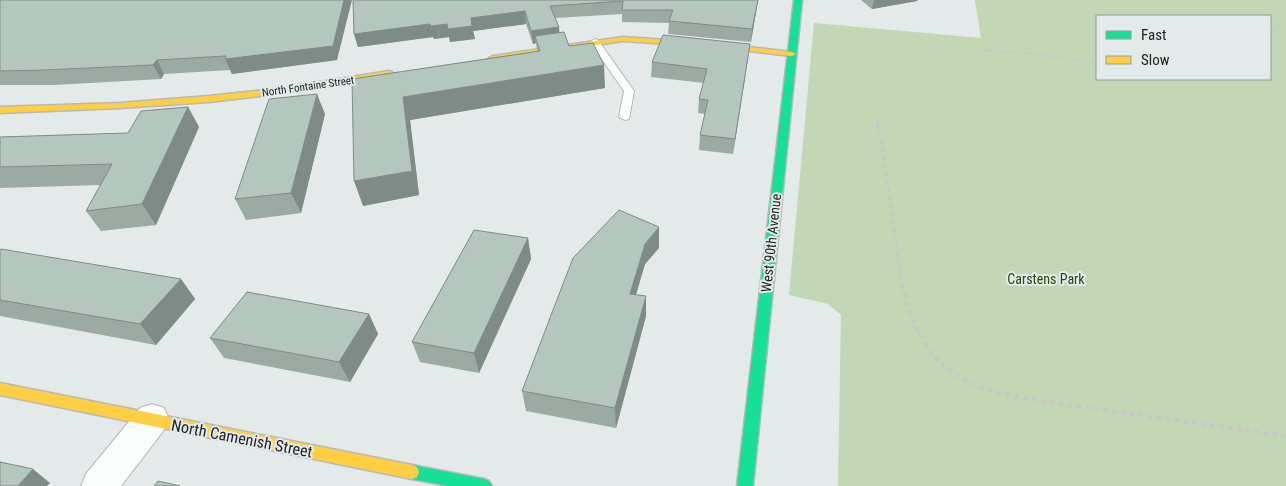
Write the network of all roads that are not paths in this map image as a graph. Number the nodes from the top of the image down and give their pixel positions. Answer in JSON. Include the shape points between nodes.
{"nodes":[{"id":1,"x":798,"y":0,"type":"edge"},
{"id":2,"x":595,"y":42,"type":"junction"},
{"id":3,"x":792,"y":54,"type":"junction"},
{"id":4,"x":478,"y":60,"type":"edge"},
{"id":5,"x":400,"y":72,"type":"edge"},
{"id":6,"x":0,"y":110,"type":"edge"},
{"id":7,"x":625,"y":117,"type":"dead end"},
{"id":8,"x":0,"y":389,"type":"edge"},
{"id":9,"x":152,"y":420,"type":"junction"},
{"id":10,"x":99,"y":486,"type":"edge"},
{"id":11,"x":484,"y":486,"type":"edge"},
{"id":12,"x":745,"y":486,"type":"edge"}],
"edges":[{"from":1,"to":3,"type":"street","name":"West 90th Avenue"},
{"from":2,"to":3,"type":"street","via":[[646,40]]},
{"from":2,"to":4,"type":"street"},
{"from":2,"to":7,"type":"lane","via":[[629,91]]},
{"from":3,"to":12,"type":"street","name":"West 90th Avenue"},
{"from":5,"to":6,"type":"street","name":"North Fontaine Street","via":[[217,98]]},
{"from":8,"to":9,"type":"street","name":"North Camenish Street"},
{"from":9,"to":10,"type":"street"},
{"from":9,"to":11,"type":"street","name":"North Camenish Street"}]}
